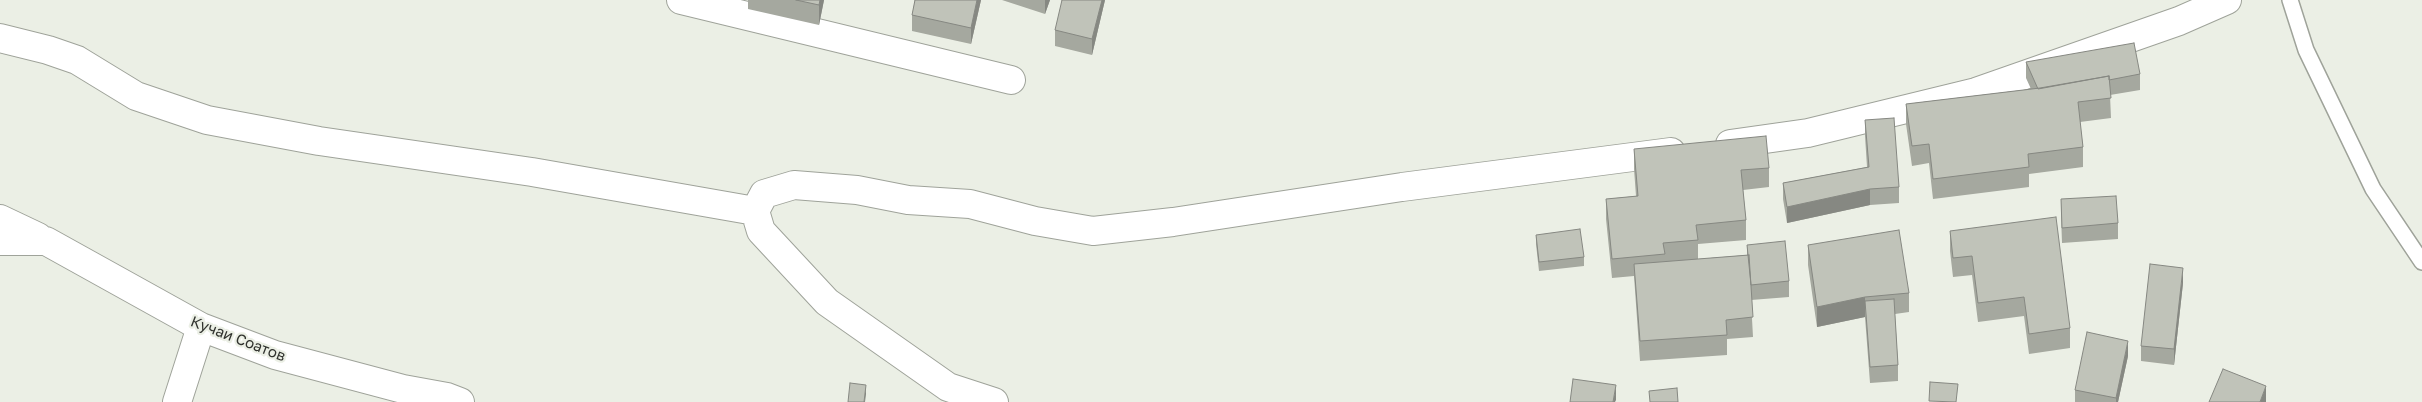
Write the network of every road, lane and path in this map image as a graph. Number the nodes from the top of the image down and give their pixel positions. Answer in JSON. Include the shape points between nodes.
{"nodes":[{"id":1,"x":681,"y":0,"type":"edge"},
{"id":2,"x":2227,"y":0,"type":"edge"},
{"id":3,"x":2290,"y":0,"type":"edge"},
{"id":4,"x":0,"y":38,"type":"edge"},
{"id":5,"x":1011,"y":80,"type":"dead end"},
{"id":6,"x":755,"y":211,"type":"junction"},
{"id":7,"x":0,"y":219,"type":"edge"},
{"id":8,"x":0,"y":241,"type":"edge"},
{"id":9,"x":46,"y":241,"type":"junction"},
{"id":10,"x":2422,"y":262,"type":"edge"},
{"id":11,"x":201,"y":327,"type":"junction"},
{"id":12,"x":177,"y":402,"type":"edge"},
{"id":13,"x":460,"y":402,"type":"edge"},
{"id":14,"x":994,"y":402,"type":"edge"}],
"edges":[{"from":1,"to":5,"type":"street"},
{"from":2,"to":6,"type":"street","via":[[2179,21],[1976,92],[1808,133],[1402,186],[1173,222],[1093,231],[1035,221],[970,204],[908,200],[856,190],[794,185],[764,194]]},
{"from":3,"to":10,"type":"lane","via":[[2306,50],[2373,189]]},
{"from":4,"to":6,"type":"street","via":[[77,60],[136,96],[208,120]]},
{"from":6,"to":14,"type":"street","via":[[761,230],[827,302],[948,387]]},
{"from":7,"to":9,"type":"street"},
{"from":8,"to":9,"type":"street","name":"Кучаи Соатов"},
{"from":9,"to":11,"type":"street","name":"Кучаи Соатов"},
{"from":11,"to":12,"type":"street"},
{"from":11,"to":13,"type":"street","name":"Кучаи Соатов","via":[[275,355]]}]}
